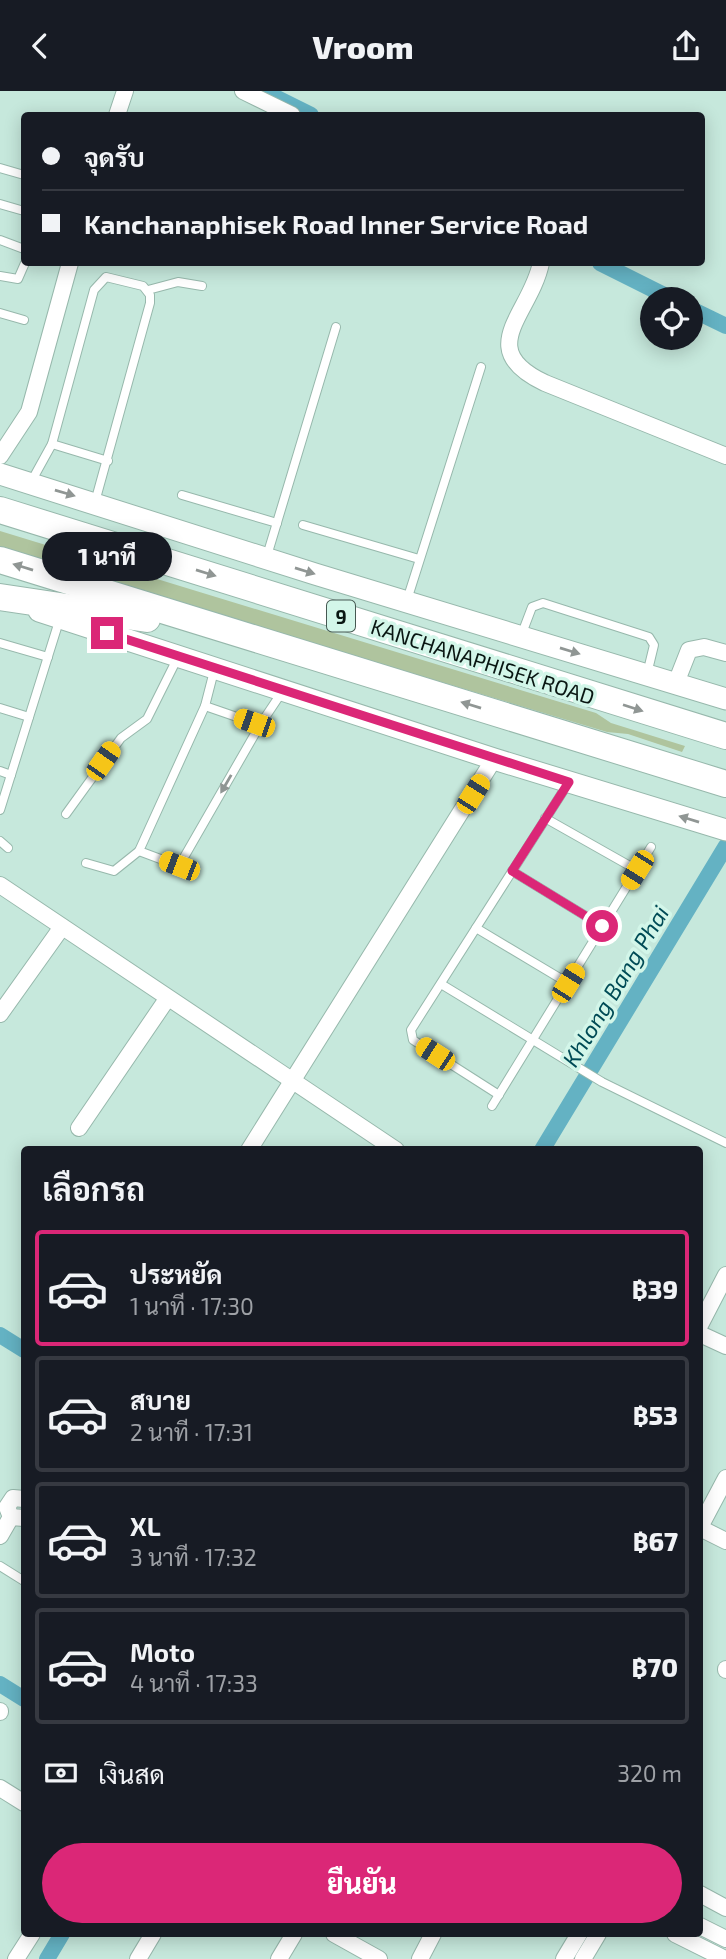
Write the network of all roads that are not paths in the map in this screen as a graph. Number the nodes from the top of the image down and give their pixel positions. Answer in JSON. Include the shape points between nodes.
{"nodes":[{"id":1,"x":125,"y":91,"type":"edge"},
{"id":2,"x":243,"y":91,"type":"edge"},
{"id":3,"x":118,"y":112,"type":"edge"},
{"id":4,"x":286,"y":112,"type":"edge"},
{"id":5,"x":0,"y":168,"type":"edge"},
{"id":6,"x":21,"y":174,"type":"edge"},
{"id":7,"x":0,"y":204,"type":"edge"},
{"id":8,"x":21,"y":210,"type":"edge"},
{"id":9,"x":0,"y":240,"type":"edge"},
{"id":10,"x":21,"y":248,"type":"edge"},
{"id":11,"x":24,"y":266,"type":"edge"},
{"id":12,"x":69,"y":266,"type":"edge"},
{"id":13,"x":540,"y":266,"type":"edge"},
{"id":14,"x":0,"y":276,"type":"edge"},
{"id":15,"x":202,"y":286,"type":"dead end"},
{"id":16,"x":148,"y":290,"type":"junction"},
{"id":17,"x":0,"y":313,"type":"edge"},
{"id":18,"x":24,"y":320,"type":"dead end"},
{"id":19,"x":336,"y":327,"type":"dead end"},
{"id":20,"x":481,"y":367,"type":"dead end"},
{"id":21,"x":52,"y":444,"type":"junction"},
{"id":22,"x":0,"y":456,"type":"edge"},
{"id":23,"x":726,"y":456,"type":"edge"},
{"id":24,"x":108,"y":461,"type":"junction"},
{"id":25,"x":0,"y":474,"type":"edge"},
{"id":26,"x":31,"y":483,"type":"junction"},
{"id":27,"x":182,"y":495,"type":"dead end"},
{"id":28,"x":95,"y":502,"type":"junction"},
{"id":29,"x":0,"y":503,"type":"edge"},
{"id":30,"x":0,"y":510,"type":"edge"},
{"id":31,"x":39,"y":521,"type":"junction"},
{"id":32,"x":277,"y":523,"type":"junction"},
{"id":33,"x":303,"y":525,"type":"dead end"},
{"id":34,"x":266,"y":559,"type":"junction"},
{"id":35,"x":419,"y":559,"type":"junction"},
{"id":36,"x":0,"y":560,"type":"edge"},
{"id":37,"x":0,"y":598,"type":"edge"},
{"id":38,"x":407,"y":601,"type":"junction"},
{"id":39,"x":60,"y":618,"type":"junction"},
{"id":40,"x":228,"y":631,"type":"junction"},
{"id":41,"x":521,"y":636,"type":"junction"},
{"id":42,"x":0,"y":643,"type":"edge"},
{"id":43,"x":726,"y":653,"type":"edge"},
{"id":44,"x":178,"y":656,"type":"junction"},
{"id":45,"x":48,"y":657,"type":"junction"},
{"id":46,"x":215,"y":668,"type":"junction"},
{"id":47,"x":647,"y":674,"type":"junction"},
{"id":48,"x":676,"y":683,"type":"junction"},
{"id":49,"x":284,"y":689,"type":"junction"},
{"id":50,"x":724,"y":699,"type":"edge"},
{"id":51,"x":205,"y":706,"type":"junction"},
{"id":52,"x":0,"y":708,"type":"edge"},
{"id":53,"x":29,"y":717,"type":"junction"},
{"id":54,"x":260,"y":725,"type":"junction"},
{"id":55,"x":726,"y":736,"type":"edge"},
{"id":56,"x":494,"y":759,"type":"junction"},
{"id":57,"x":0,"y":771,"type":"edge"},
{"id":58,"x":11,"y":775,"type":"junction"},
{"id":59,"x":569,"y":782,"type":"junction"},
{"id":60,"x":726,"y":784,"type":"edge"},
{"id":61,"x":0,"y":810,"type":"edge"},
{"id":62,"x":66,"y":814,"type":"dead end"},
{"id":63,"x":545,"y":818,"type":"junction"},
{"id":64,"x":726,"y":830,"type":"edge"},
{"id":65,"x":0,"y":841,"type":"edge"},
{"id":66,"x":651,"y":847,"type":"dead end"},
{"id":67,"x":8,"y":848,"type":"dead end"},
{"id":68,"x":139,"y":851,"type":"junction"},
{"id":69,"x":86,"y":863,"type":"dead end"},
{"id":70,"x":637,"y":870,"type":"junction"},
{"id":71,"x":512,"y":871,"type":"junction"},
{"id":72,"x":0,"y":885,"type":"edge"},
{"id":73,"x":602,"y":926,"type":"junction"},
{"id":74,"x":62,"y":927,"type":"junction"},
{"id":75,"x":476,"y":928,"type":"junction"},
{"id":76,"x":568,"y":983,"type":"junction"},
{"id":77,"x":441,"y":984,"type":"junction"},
{"id":78,"x":167,"y":999,"type":"junction"},
{"id":79,"x":0,"y":1014,"type":"edge"},
{"id":80,"x":532,"y":1041,"type":"junction"},
{"id":81,"x":290,"y":1080,"type":"junction"},
{"id":82,"x":499,"y":1095,"type":"junction"},
{"id":83,"x":492,"y":1106,"type":"dead end"},
{"id":84,"x":79,"y":1128,"type":"dead end"},
{"id":85,"x":726,"y":1143,"type":"edge"},
{"id":86,"x":251,"y":1146,"type":"edge"},
{"id":87,"x":390,"y":1146,"type":"edge"},
{"id":88,"x":726,"y":1275,"type":"edge"},
{"id":89,"x":703,"y":1319,"type":"edge"},
{"id":90,"x":703,"y":1335,"type":"edge"},
{"id":91,"x":726,"y":1346,"type":"edge"},
{"id":92,"x":726,"y":1478,"type":"edge"},
{"id":93,"x":21,"y":1494,"type":"edge"},
{"id":94,"x":703,"y":1522,"type":"edge"},
{"id":95,"x":8,"y":1525,"type":"edge"},
{"id":96,"x":703,"y":1530,"type":"edge"},
{"id":97,"x":726,"y":1541,"type":"edge"},
{"id":98,"x":0,"y":1566,"type":"edge"},
{"id":99,"x":21,"y":1579,"type":"edge"},
{"id":100,"x":0,"y":1788,"type":"edge"},
{"id":101,"x":21,"y":1801,"type":"edge"},
{"id":102,"x":703,"y":1896,"type":"edge"},
{"id":103,"x":726,"y":1908,"type":"edge"},
{"id":104,"x":703,"y":1928,"type":"edge"},
{"id":105,"x":30,"y":1937,"type":"edge"},
{"id":106,"x":151,"y":1937,"type":"edge"},
{"id":107,"x":292,"y":1937,"type":"edge"},
{"id":108,"x":339,"y":1937,"type":"edge"},
{"id":109,"x":431,"y":1937,"type":"edge"},
{"id":110,"x":577,"y":1937,"type":"edge"},
{"id":111,"x":596,"y":1937,"type":"edge"},
{"id":112,"x":681,"y":1937,"type":"edge"},
{"id":113,"x":726,"y":1939,"type":"edge"},
{"id":114,"x":16,"y":1959,"type":"edge"},
{"id":115,"x":138,"y":1959,"type":"edge"},
{"id":116,"x":279,"y":1959,"type":"edge"},
{"id":117,"x":379,"y":1959,"type":"edge"},
{"id":118,"x":420,"y":1959,"type":"edge"},
{"id":119,"x":564,"y":1959,"type":"edge"},
{"id":120,"x":583,"y":1959,"type":"edge"},
{"id":121,"x":725,"y":1959,"type":"edge"}],
"edges":[{"from":1,"to":3,"type":"street"},
{"from":2,"to":4,"type":"street"},
{"from":5,"to":6,"type":"lane"},
{"from":7,"to":8,"type":"lane"},
{"from":9,"to":10,"type":"lane"},
{"from":11,"to":14,"type":"lane","via":[[18,279]]},
{"from":12,"to":22,"type":"street","via":[[29,412]]},
{"from":13,"to":23,"type":"street","via":[[511,333],[508,348],[513,363],[545,383]]},
{"from":15,"to":16,"type":"lane","via":[[178,282]]},
{"from":16,"to":21,"type":"lane","via":[[112,277],[100,281],[94,290]]},
{"from":16,"to":24,"type":"lane","via":[[150,303]]},
{"from":17,"to":18,"type":"lane"},
{"from":19,"to":32,"type":"lane"},
{"from":20,"to":35,"type":"lane"},
{"from":21,"to":24,"type":"lane"},
{"from":21,"to":26,"type":"lane"},
{"from":24,"to":28,"type":"lane"},
{"from":25,"to":26,"type":"main road"},
{"from":26,"to":28,"type":"main road","one_way":true},
{"from":27,"to":32,"type":"lane"},
{"from":28,"to":34,"type":"main road"},
{"from":29,"to":31,"type":"highway"},
{"from":30,"to":31,"type":"highway","name":"KANCHANAPHISEK ROAD","number":"9"},
{"from":31,"to":55,"type":"highway","name":"KANCHANAPHISEK ROAD","number":"9","one_way":true},
{"from":32,"to":34,"type":"lane"},
{"from":33,"to":35,"type":"lane"},
{"from":34,"to":38,"type":"main road","one_way":true},
{"from":35,"to":38,"type":"lane"},
{"from":40,"to":36,"type":"highway","name":"KANCHANAPHISEK ROAD","number":"9","one_way":true},
{"from":37,"to":39,"type":"main road"},
{"from":37,"to":40,"type":"highway"},
{"from":38,"to":41,"type":"main road"},
{"from":39,"to":44,"type":"main road"},
{"from":39,"to":45,"type":"lane"},
{"from":60,"to":40,"type":"highway","name":"KANCHANAPHISEK ROAD","number":"9","one_way":true},
{"from":41,"to":47,"type":"main road","one_way":true},
{"from":41,"to":47,"type":"lane","via":[[532,607],[543,603],[649,637],[654,645]]},
{"from":42,"to":45,"type":"lane"},
{"from":43,"to":48,"type":"street","via":[[704,647],[689,650]]},
{"from":44,"to":46,"type":"main road"},
{"from":44,"to":62,"type":"lane","via":[[147,719],[116,744]]},
{"from":45,"to":53,"type":"lane"},
{"from":46,"to":49,"type":"main road"},
{"from":46,"to":51,"type":"lane"},
{"from":47,"to":48,"type":"main road"},
{"from":48,"to":50,"type":"main road"},
{"from":49,"to":54,"type":"lane"},
{"from":49,"to":56,"type":"main road"},
{"from":51,"to":54,"type":"lane"},
{"from":51,"to":68,"type":"lane"},
{"from":52,"to":53,"type":"lane"},
{"from":53,"to":58,"type":"lane"},
{"from":54,"to":68,"type":"lane","one_way":true,"via":[[179,866]]},
{"from":56,"to":59,"type":"main road"},
{"from":56,"to":81,"type":"street"},
{"from":57,"to":58,"type":"lane"},
{"from":58,"to":61,"type":"lane"},
{"from":59,"to":63,"type":"lane"},
{"from":64,"to":59,"type":"main road","one_way":true},
{"from":63,"to":70,"type":"lane"},
{"from":63,"to":71,"type":"lane"},
{"from":65,"to":67,"type":"lane"},
{"from":66,"to":70,"type":"lane"},
{"from":68,"to":69,"type":"lane","via":[[114,871]]},
{"from":70,"to":73,"type":"lane"},
{"from":71,"to":73,"type":"lane"},
{"from":71,"to":75,"type":"lane"},
{"from":72,"to":74,"type":"street"},
{"from":73,"to":76,"type":"lane"},
{"from":74,"to":78,"type":"street"},
{"from":74,"to":79,"type":"street"},
{"from":75,"to":76,"type":"lane"},
{"from":75,"to":77,"type":"lane"},
{"from":76,"to":80,"type":"lane"},
{"from":77,"to":80,"type":"lane"},
{"from":77,"to":82,"type":"lane","via":[[411,1030],[411,1038]]},
{"from":78,"to":81,"type":"street"},
{"from":78,"to":84,"type":"street"},
{"from":80,"to":82,"type":"lane"},
{"from":80,"to":85,"type":"lane","via":[[603,1083]]},
{"from":81,"to":86,"type":"street"},
{"from":81,"to":87,"type":"street"},
{"from":82,"to":83,"type":"lane"},
{"from":88,"to":89,"type":"street"},
{"from":90,"to":91,"type":"street"},
{"from":92,"to":94,"type":"street"},
{"from":93,"to":95,"type":"street","via":[[8,1503]]},
{"from":96,"to":97,"type":"street"},
{"from":98,"to":99,"type":"lane"},
{"from":100,"to":101,"type":"street"},
{"from":102,"to":103,"type":"street"},
{"from":104,"to":113,"type":"street"},
{"from":105,"to":114,"type":"street"},
{"from":106,"to":115,"type":"street"},
{"from":107,"to":116,"type":"street"},
{"from":108,"to":117,"type":"street"},
{"from":109,"to":118,"type":"street"},
{"from":110,"to":119,"type":"street"},
{"from":111,"to":120,"type":"street"},
{"from":112,"to":121,"type":"street"}]}
